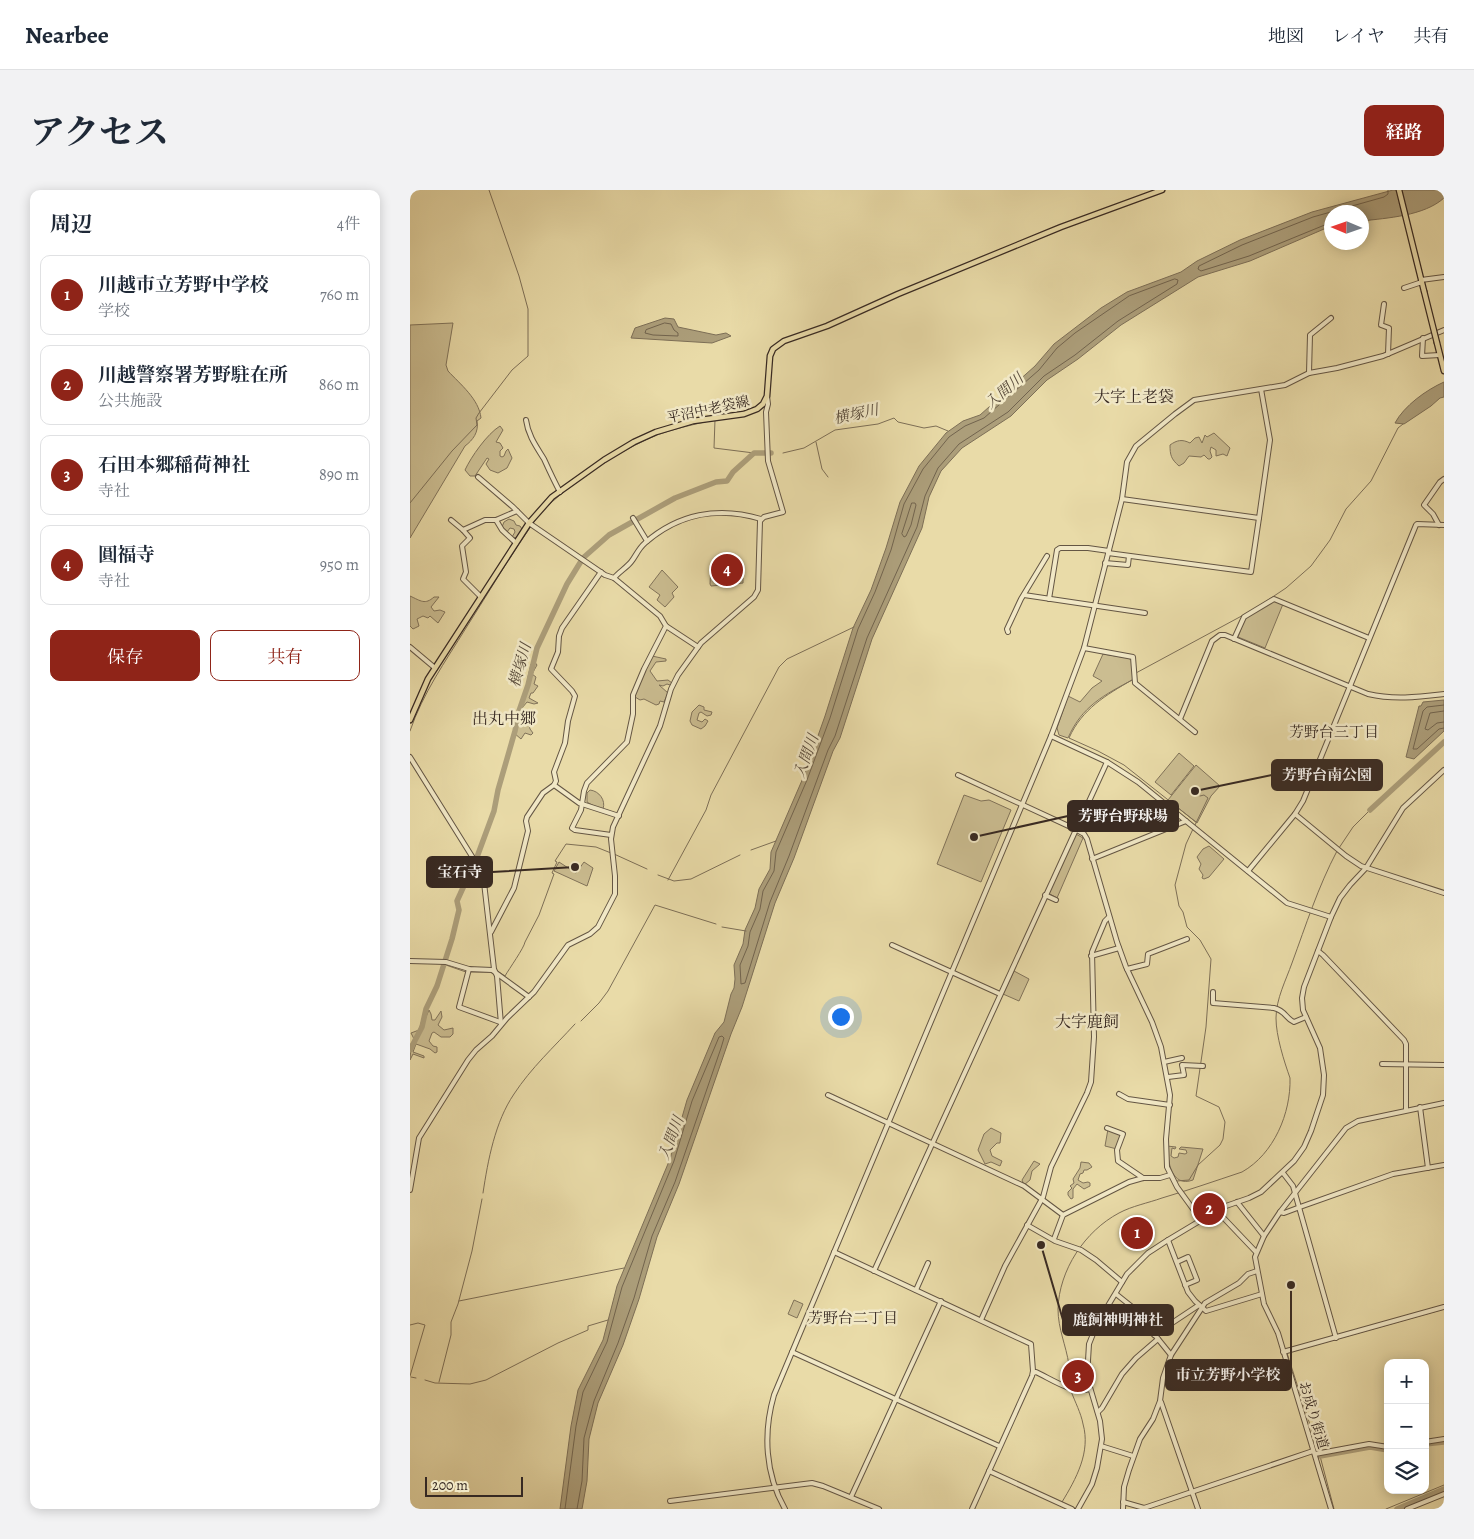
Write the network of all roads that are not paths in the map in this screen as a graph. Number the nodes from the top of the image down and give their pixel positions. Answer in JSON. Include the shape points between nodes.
{"nodes":[{"id":1,"x":1162,"y":190,"type":"edge"},
{"id":2,"x":1398,"y":190,"type":"edge"},
{"id":3,"x":1444,"y":276,"type":"edge"},
{"id":4,"x":1421,"y":280,"type":"junction"},
{"id":5,"x":1404,"y":288,"type":"dead end"},
{"id":6,"x":1384,"y":304,"type":"dead end"},
{"id":7,"x":1331,"y":318,"type":"dead end"},
{"id":8,"x":1444,"y":330,"type":"edge"},
{"id":9,"x":1423,"y":338,"type":"junction"},
{"id":10,"x":1388,"y":354,"type":"junction"},
{"id":11,"x":1442,"y":356,"type":"edge"},
{"id":12,"x":1444,"y":371,"type":"edge"},
{"id":13,"x":1308,"y":373,"type":"junction"},
{"id":14,"x":1261,"y":389,"type":"junction"},
{"id":15,"x":765,"y":405,"type":"junction"},
{"id":16,"x":526,"y":420,"type":"dead end"},
{"id":17,"x":478,"y":477,"type":"dead end"},
{"id":18,"x":1444,"y":479,"type":"edge"},
{"id":19,"x":560,"y":492,"type":"junction"},
{"id":20,"x":1122,"y":499,"type":"junction"},
{"id":21,"x":517,"y":511,"type":"junction"},
{"id":22,"x":633,"y":518,"type":"dead end"},
{"id":23,"x":1259,"y":518,"type":"junction"},
{"id":24,"x":760,"y":519,"type":"junction"},
{"id":25,"x":451,"y":520,"type":"dead end"},
{"id":26,"x":496,"y":520,"type":"junction"},
{"id":27,"x":529,"y":523,"type":"junction"},
{"id":28,"x":1442,"y":525,"type":"edge"},
{"id":29,"x":463,"y":530,"type":"junction"},
{"id":30,"x":647,"y":541,"type":"junction"},
{"id":31,"x":516,"y":543,"type":"junction"},
{"id":32,"x":1108,"y":552,"type":"junction"},
{"id":33,"x":1047,"y":556,"type":"dead end"},
{"id":34,"x":1129,"y":556,"type":"junction"},
{"id":35,"x":1105,"y":563,"type":"junction"},
{"id":36,"x":601,"y":572,"type":"junction"},
{"id":37,"x":614,"y":578,"type":"junction"},
{"id":38,"x":1024,"y":595,"type":"junction"},
{"id":39,"x":481,"y":598,"type":"junction"},
{"id":40,"x":1049,"y":599,"type":"junction"},
{"id":41,"x":1095,"y":606,"type":"junction"},
{"id":42,"x":1145,"y":613,"type":"dead end"},
{"id":43,"x":666,"y":626,"type":"junction"},
{"id":44,"x":1008,"y":632,"type":"dead end"},
{"id":45,"x":1369,"y":638,"type":"junction"},
{"id":46,"x":1234,"y":639,"type":"junction"},
{"id":47,"x":410,"y":647,"type":"edge"},
{"id":48,"x":698,"y":647,"type":"junction"},
{"id":49,"x":1084,"y":648,"type":"junction"},
{"id":50,"x":435,"y":668,"type":"junction"},
{"id":51,"x":1350,"y":686,"type":"junction"},
{"id":52,"x":1444,"y":694,"type":"edge"},
{"id":53,"x":410,"y":720,"type":"edge"},
{"id":54,"x":1180,"y":720,"type":"junction"},
{"id":55,"x":1195,"y":732,"type":"dead end"},
{"id":56,"x":1051,"y":736,"type":"junction"},
{"id":57,"x":410,"y":757,"type":"edge"},
{"id":58,"x":1107,"y":762,"type":"junction"},
{"id":59,"x":1444,"y":770,"type":"edge"},
{"id":60,"x":958,"y":775,"type":"dead end"},
{"id":61,"x":554,"y":785,"type":"junction"},
{"id":62,"x":583,"y":804,"type":"junction"},
{"id":63,"x":1022,"y":805,"type":"junction"},
{"id":64,"x":1295,"y":814,"type":"junction"},
{"id":65,"x":619,"y":816,"type":"junction"},
{"id":66,"x":1186,"y":821,"type":"junction"},
{"id":67,"x":1076,"y":829,"type":"junction"},
{"id":68,"x":611,"y":836,"type":"junction"},
{"id":69,"x":1092,"y":859,"type":"junction"},
{"id":70,"x":1366,"y":868,"type":"junction"},
{"id":71,"x":1248,"y":871,"type":"junction"},
{"id":72,"x":1444,"y":893,"type":"edge"},
{"id":73,"x":1046,"y":895,"type":"junction"},
{"id":74,"x":1056,"y":900,"type":"dead end"},
{"id":75,"x":1109,"y":916,"type":"junction"},
{"id":76,"x":1331,"y":917,"type":"junction"},
{"id":77,"x":490,"y":932,"type":"junction"},
{"id":78,"x":1187,"y":939,"type":"dead end"},
{"id":79,"x":892,"y":945,"type":"dead end"},
{"id":80,"x":1119,"y":948,"type":"junction"},
{"id":81,"x":1318,"y":951,"type":"junction"},
{"id":82,"x":1091,"y":956,"type":"junction"},
{"id":83,"x":410,"y":961,"type":"edge"},
{"id":84,"x":469,"y":969,"type":"junction"},
{"id":85,"x":1127,"y":969,"type":"junction"},
{"id":86,"x":496,"y":972,"type":"junction"},
{"id":87,"x":952,"y":972,"type":"junction"},
{"id":88,"x":1213,"y":992,"type":"dead end"},
{"id":89,"x":1000,"y":994,"type":"junction"},
{"id":90,"x":529,"y":997,"type":"junction"},
{"id":91,"x":1306,"y":1017,"type":"junction"},
{"id":92,"x":501,"y":1023,"type":"junction"},
{"id":93,"x":1182,"y":1058,"type":"dead end"},
{"id":94,"x":1164,"y":1062,"type":"junction"},
{"id":95,"x":1382,"y":1064,"type":"dead end"},
{"id":96,"x":1406,"y":1064,"type":"junction"},
{"id":97,"x":1444,"y":1065,"type":"edge"},
{"id":98,"x":1203,"y":1066,"type":"dead end"},
{"id":99,"x":1168,"y":1077,"type":"junction"},
{"id":100,"x":1119,"y":1094,"type":"dead end"},
{"id":101,"x":828,"y":1095,"type":"dead end"},
{"id":102,"x":1444,"y":1103,"type":"edge"},
{"id":103,"x":1170,"y":1105,"type":"junction"},
{"id":104,"x":1420,"y":1107,"type":"junction"},
{"id":105,"x":1406,"y":1110,"type":"junction"},
{"id":106,"x":888,"y":1123,"type":"junction"},
{"id":107,"x":1107,"y":1128,"type":"dead end"},
{"id":108,"x":932,"y":1143,"type":"junction"},
{"id":109,"x":1444,"y":1165,"type":"edge"},
{"id":110,"x":1428,"y":1168,"type":"junction"},
{"id":111,"x":1282,"y":1173,"type":"junction"},
{"id":112,"x":1170,"y":1175,"type":"junction"},
{"id":113,"x":1143,"y":1178,"type":"junction"},
{"id":114,"x":410,"y":1190,"type":"edge"},
{"id":115,"x":1296,"y":1193,"type":"junction"},
{"id":116,"x":1042,"y":1199,"type":"junction"},
{"id":117,"x":1237,"y":1202,"type":"junction"},
{"id":118,"x":1300,"y":1207,"type":"junction"},
{"id":119,"x":1217,"y":1211,"type":"junction"},
{"id":120,"x":1280,"y":1212,"type":"junction"},
{"id":121,"x":1063,"y":1215,"type":"junction"},
{"id":122,"x":1202,"y":1220,"type":"junction"},
{"id":123,"x":1027,"y":1225,"type":"junction"},
{"id":124,"x":1264,"y":1236,"type":"junction"},
{"id":125,"x":1054,"y":1239,"type":"junction"},
{"id":126,"x":1168,"y":1240,"type":"junction"},
{"id":127,"x":834,"y":1252,"type":"junction"},
{"id":128,"x":1256,"y":1252,"type":"junction"},
{"id":129,"x":1177,"y":1262,"type":"junction"},
{"id":130,"x":928,"y":1263,"type":"dead end"},
{"id":131,"x":874,"y":1271,"type":"junction"},
{"id":132,"x":1257,"y":1271,"type":"junction"},
{"id":133,"x":1122,"y":1282,"type":"junction"},
{"id":134,"x":1185,"y":1285,"type":"junction"},
{"id":135,"x":916,"y":1290,"type":"junction"},
{"id":136,"x":1116,"y":1294,"type":"junction"},
{"id":137,"x":1262,"y":1294,"type":"junction"},
{"id":138,"x":941,"y":1301,"type":"junction"},
{"id":139,"x":1201,"y":1306,"type":"junction"},
{"id":140,"x":1444,"y":1307,"type":"edge"},
{"id":141,"x":981,"y":1320,"type":"junction"},
{"id":142,"x":1154,"y":1334,"type":"junction"},
{"id":143,"x":1336,"y":1338,"type":"junction"},
{"id":144,"x":1158,"y":1339,"type":"junction"},
{"id":145,"x":792,"y":1352,"type":"junction"},
{"id":146,"x":1283,"y":1352,"type":"junction"},
{"id":147,"x":1171,"y":1355,"type":"junction"},
{"id":148,"x":1033,"y":1373,"type":"junction"},
{"id":149,"x":1090,"y":1389,"type":"junction"},
{"id":150,"x":896,"y":1399,"type":"junction"},
{"id":151,"x":1160,"y":1401,"type":"junction"},
{"id":152,"x":1098,"y":1412,"type":"junction"},
{"id":153,"x":1444,"y":1439,"type":"edge"},
{"id":154,"x":1429,"y":1441,"type":"edge"},
{"id":155,"x":999,"y":1446,"type":"junction"},
{"id":156,"x":1101,"y":1446,"type":"junction"},
{"id":157,"x":1384,"y":1446,"type":"edge"},
{"id":158,"x":1314,"y":1452,"type":"junction"},
{"id":159,"x":1133,"y":1456,"type":"junction"},
{"id":160,"x":989,"y":1471,"type":"junction"},
{"id":161,"x":775,"y":1487,"type":"junction"},
{"id":162,"x":1192,"y":1492,"type":"junction"},
{"id":163,"x":1444,"y":1494,"type":"edge"},
{"id":164,"x":851,"y":1497,"type":"junction"},
{"id":165,"x":670,"y":1502,"type":"dead end"},
{"id":166,"x":1123,"y":1502,"type":"junction"},
{"id":167,"x":785,"y":1509,"type":"edge"},
{"id":168,"x":879,"y":1509,"type":"edge"},
{"id":169,"x":972,"y":1509,"type":"edge"},
{"id":170,"x":1072,"y":1509,"type":"edge"},
{"id":171,"x":1078,"y":1509,"type":"edge"},
{"id":172,"x":1123,"y":1509,"type":"edge"},
{"id":173,"x":1198,"y":1509,"type":"edge"},
{"id":174,"x":1331,"y":1509,"type":"edge"},
{"id":175,"x":1408,"y":1509,"type":"edge"}],
"edges":[{"from":1,"to":15,"type":"main road","name":"平沼中老袋線","via":[[1061,227],[778,345],[769,361]]},
{"from":2,"to":4,"type":"main road"},
{"from":3,"to":4,"type":"street"},
{"from":4,"to":5,"type":"street"},
{"from":4,"to":11,"type":"main road","bridge":true},
{"from":6,"to":10,"type":"street","via":[[1381,325],[1389,328]]},
{"from":7,"to":13,"type":"street","via":[[1310,335]]},
{"from":8,"to":9,"type":"street"},
{"from":9,"to":10,"type":"street"},
{"from":9,"to":11,"type":"street","via":[[1422,356]]},
{"from":10,"to":13,"type":"street"},
{"from":11,"to":12,"type":"main road"},
{"from":13,"to":14,"type":"street","via":[[1285,385]]},
{"from":14,"to":20,"type":"street","via":[[1196,400],[1175,414],[1132,451],[1126,466]]},
{"from":14,"to":23,"type":"street","via":[[1270,440]]},
{"from":15,"to":19,"type":"main road","name":"平沼中老袋線","via":[[750,413],[693,422],[649,435],[604,460]]},
{"from":15,"to":24,"type":"street","via":[[767,456],[783,512]]},
{"from":16,"to":19,"type":"street","via":[[528,433]]},
{"from":17,"to":21,"type":"street"},
{"from":18,"to":28,"type":"street","via":[[1424,505]]},
{"from":19,"to":27,"type":"main road","name":"平沼中老袋線"},
{"from":20,"to":23,"type":"street"},
{"from":20,"to":32,"type":"street"},
{"from":21,"to":26,"type":"street"},
{"from":21,"to":27,"type":"street"},
{"from":22,"to":30,"type":"street"},
{"from":23,"to":34,"type":"street","via":[[1251,572]]},
{"from":24,"to":30,"type":"street","via":[[716,512],[700,515],[678,520]]},
{"from":24,"to":48,"type":"street","via":[[759,585],[756,594]]},
{"from":25,"to":29,"type":"street"},
{"from":26,"to":29,"type":"street","via":[[485,520]]},
{"from":26,"to":31,"type":"street"},
{"from":27,"to":31,"type":"main road","name":"平沼中老袋線"},
{"from":27,"to":36,"type":"street"},
{"from":28,"to":45,"type":"street","via":[[1416,525]]},
{"from":29,"to":39,"type":"street","via":[[470,538],[462,546],[466,572],[463,579]]},
{"from":30,"to":37,"type":"street"},
{"from":31,"to":39,"type":"main road","name":"平沼中老袋線"},
{"from":32,"to":34,"type":"street"},
{"from":32,"to":35,"type":"street"},
{"from":32,"to":40,"type":"street","via":[[1088,548],[1057,550]]},
{"from":33,"to":38,"type":"street"},
{"from":34,"to":35,"type":"street","via":[[1128,565]]},
{"from":35,"to":41,"type":"street"},
{"from":36,"to":37,"type":"street"},
{"from":36,"to":61,"type":"street","via":[[562,628],[558,652],[552,664],[551,669],[575,696],[565,743],[554,772]]},
{"from":37,"to":43,"type":"street","via":[[660,616]]},
{"from":38,"to":40,"type":"street"},
{"from":38,"to":44,"type":"street"},
{"from":39,"to":50,"type":"main road","name":"平沼中老袋線"},
{"from":40,"to":41,"type":"street"},
{"from":41,"to":42,"type":"street"},
{"from":41,"to":49,"type":"street"},
{"from":43,"to":48,"type":"street"},
{"from":43,"to":62,"type":"street","via":[[633,695],[627,742],[587,783]]},
{"from":45,"to":46,"type":"street","via":[[1274,599],[1244,618]]},
{"from":45,"to":51,"type":"street"},
{"from":46,"to":51,"type":"street"},
{"from":46,"to":54,"type":"street","via":[[1220,635],[1212,641]]},
{"from":47,"to":50,"type":"street"},
{"from":48,"to":65,"type":"street","via":[[671,689],[660,726]]},
{"from":49,"to":54,"type":"street","via":[[1133,657],[1135,682]]},
{"from":49,"to":56,"type":"street"},
{"from":50,"to":53,"type":"main road","name":"平沼中老袋線"},
{"from":51,"to":52,"type":"street","via":[[1368,694],[1389,697]]},
{"from":51,"to":64,"type":"street"},
{"from":54,"to":55,"type":"street"},
{"from":56,"to":58,"type":"street"},
{"from":56,"to":63,"type":"street"},
{"from":57,"to":77,"type":"street","via":[[480,868]]},
{"from":58,"to":66,"type":"street","via":[[1138,782]]},
{"from":58,"to":67,"type":"street"},
{"from":59,"to":70,"type":"street","via":[[1403,808]]},
{"from":60,"to":63,"type":"street"},
{"from":61,"to":62,"type":"street"},
{"from":61,"to":77,"type":"street","via":[[527,816],[528,831],[514,888]]},
{"from":62,"to":65,"type":"street"},
{"from":62,"to":68,"type":"street","via":[[573,829]]},
{"from":63,"to":67,"type":"street"},
{"from":63,"to":87,"type":"street"},
{"from":64,"to":70,"type":"street","via":[[1346,856]]},
{"from":64,"to":71,"type":"street"},
{"from":65,"to":68,"type":"street"},
{"from":66,"to":69,"type":"street"},
{"from":66,"to":71,"type":"street"},
{"from":67,"to":69,"type":"street","via":[[1084,834]]},
{"from":67,"to":73,"type":"street"},
{"from":68,"to":90,"type":"street","via":[[615,889],[601,920],[595,931],[568,945]]},
{"from":69,"to":75,"type":"street"},
{"from":70,"to":72,"type":"street"},
{"from":70,"to":76,"type":"street","via":[[1345,891]]},
{"from":71,"to":76,"type":"street","via":[[1284,901]]},
{"from":73,"to":74,"type":"street"},
{"from":73,"to":89,"type":"street"},
{"from":75,"to":80,"type":"street"},
{"from":75,"to":82,"type":"street"},
{"from":76,"to":81,"type":"street"},
{"from":77,"to":86,"type":"street"},
{"from":78,"to":85,"type":"street","via":[[1148,954],[1147,964]]},
{"from":79,"to":87,"type":"street"},
{"from":80,"to":82,"type":"street"},
{"from":80,"to":85,"type":"street"},
{"from":81,"to":91,"type":"street","via":[[1302,998]]},
{"from":81,"to":96,"type":"street","via":[[1403,1038]]},
{"from":82,"to":116,"type":"street","via":[[1094,1037],[1091,1082],[1051,1167]]},
{"from":83,"to":84,"type":"street","via":[[446,962]]},
{"from":84,"to":86,"type":"street"},
{"from":84,"to":92,"type":"street","via":[[459,1007]]},
{"from":85,"to":94,"type":"street","via":[[1158,1037]]},
{"from":86,"to":90,"type":"street"},
{"from":86,"to":92,"type":"street"},
{"from":87,"to":89,"type":"street"},
{"from":87,"to":106,"type":"street"},
{"from":88,"to":91,"type":"street","via":[[1212,1003],[1277,1008],[1294,1022]]},
{"from":89,"to":108,"type":"street"},
{"from":90,"to":92,"type":"street"},
{"from":91,"to":111,"type":"street","via":[[1322,1056],[1323,1095],[1304,1146]]},
{"from":92,"to":114,"type":"street","via":[[468,1060],[423,1130],[417,1145]]},
{"from":93,"to":94,"type":"street"},
{"from":94,"to":99,"type":"street"},
{"from":95,"to":96,"type":"street"},
{"from":96,"to":97,"type":"street"},
{"from":96,"to":105,"type":"street"},
{"from":98,"to":99,"type":"street","via":[[1182,1065],[1184,1075]]},
{"from":99,"to":103,"type":"street"},
{"from":100,"to":103,"type":"street","via":[[1128,1099]]},
{"from":101,"to":106,"type":"street"},
{"from":102,"to":104,"type":"street"},
{"from":103,"to":112,"type":"street","via":[[1166,1155]]},
{"from":104,"to":105,"type":"street"},
{"from":104,"to":110,"type":"street"},
{"from":105,"to":115,"type":"street","via":[[1358,1121],[1346,1128]]},
{"from":106,"to":108,"type":"street"},
{"from":106,"to":127,"type":"street"},
{"from":107,"to":113,"type":"street","via":[[1123,1134],[1118,1161]]},
{"from":108,"to":116,"type":"street","via":[[1024,1186]]},
{"from":108,"to":131,"type":"street"},
{"from":109,"to":110,"type":"street"},
{"from":110,"to":118,"type":"street","via":[[1393,1174]]},
{"from":111,"to":115,"type":"street"},
{"from":111,"to":117,"type":"street","via":[[1258,1194]]},
{"from":112,"to":113,"type":"street"},
{"from":112,"to":122,"type":"street"},
{"from":113,"to":121,"type":"street","via":[[1121,1185]]},
{"from":115,"to":118,"type":"street"},
{"from":115,"to":120,"type":"street"},
{"from":116,"to":121,"type":"street"},
{"from":116,"to":123,"type":"street"},
{"from":117,"to":119,"type":"street"},
{"from":117,"to":124,"type":"street"},
{"from":118,"to":120,"type":"street"},
{"from":118,"to":143,"type":"street"},
{"from":119,"to":122,"type":"street"},
{"from":119,"to":128,"type":"street"},
{"from":120,"to":124,"type":"street"},
{"from":121,"to":125,"type":"street"},
{"from":122,"to":126,"type":"street"},
{"from":123,"to":125,"type":"street"},
{"from":123,"to":141,"type":"street"},
{"from":124,"to":128,"type":"street"},
{"from":125,"to":133,"type":"street","via":[[1089,1255]]},
{"from":126,"to":129,"type":"street"},
{"from":126,"to":133,"type":"street","via":[[1141,1259]]},
{"from":127,"to":131,"type":"street"},
{"from":127,"to":145,"type":"street"},
{"from":128,"to":132,"type":"street","name":"お成り街道"},
{"from":129,"to":134,"type":"street"},
{"from":129,"to":134,"type":"street","via":[[1188,1257],[1197,1280]]},
{"from":130,"to":135,"type":"street"},
{"from":131,"to":135,"type":"street"},
{"from":132,"to":137,"type":"street","name":"お成り街道"},
{"from":132,"to":139,"type":"street"},
{"from":133,"to":136,"type":"street"},
{"from":134,"to":139,"type":"street"},
{"from":135,"to":138,"type":"street"},
{"from":136,"to":142,"type":"street","via":[[1141,1314]]},
{"from":136,"to":149,"type":"street","via":[[1089,1344],[1086,1371]]},
{"from":137,"to":139,"type":"street","via":[[1209,1311]]},
{"from":137,"to":146,"type":"street","name":"お成り街道"},
{"from":138,"to":141,"type":"street"},
{"from":138,"to":150,"type":"street"},
{"from":139,"to":142,"type":"street"},
{"from":139,"to":147,"type":"street"},
{"from":140,"to":143,"type":"street"},
{"from":141,"to":148,"type":"street","via":[[1031,1344]]},
{"from":142,"to":144,"type":"street"},
{"from":143,"to":146,"type":"street"},
{"from":144,"to":147,"type":"street"},
{"from":144,"to":152,"type":"street","via":[[1122,1374]]},
{"from":145,"to":150,"type":"street"},
{"from":145,"to":161,"type":"street","via":[[774,1395],[768,1422],[769,1465]]},
{"from":146,"to":158,"type":"street","name":"お成り街道"},
{"from":147,"to":151,"type":"street"},
{"from":148,"to":149,"type":"street","via":[[1081,1391]]},
{"from":148,"to":155,"type":"street"},
{"from":149,"to":152,"type":"street"},
{"from":150,"to":155,"type":"street"},
{"from":150,"to":164,"type":"street"},
{"from":151,"to":159,"type":"street"},
{"from":151,"to":162,"type":"street"},
{"from":152,"to":156,"type":"street"},
{"from":153,"to":154,"type":"street"},
{"from":155,"to":160,"type":"street"},
{"from":156,"to":159,"type":"street"},
{"from":156,"to":171,"type":"street","via":[[1092,1484]]},
{"from":157,"to":158,"type":"street","via":[[1370,1444]]},
{"from":158,"to":162,"type":"street"},
{"from":158,"to":174,"type":"street","name":"お成り街道"},
{"from":159,"to":166,"type":"street"},
{"from":160,"to":169,"type":"street"},
{"from":160,"to":170,"type":"street"},
{"from":161,"to":164,"type":"street","via":[[812,1483]]},
{"from":161,"to":165,"type":"street"},
{"from":161,"to":167,"type":"street"},
{"from":162,"to":166,"type":"street","via":[[1144,1508]]},
{"from":162,"to":173,"type":"street"},
{"from":163,"to":175,"type":"street"},
{"from":164,"to":168,"type":"street"},
{"from":166,"to":172,"type":"street"}]}
